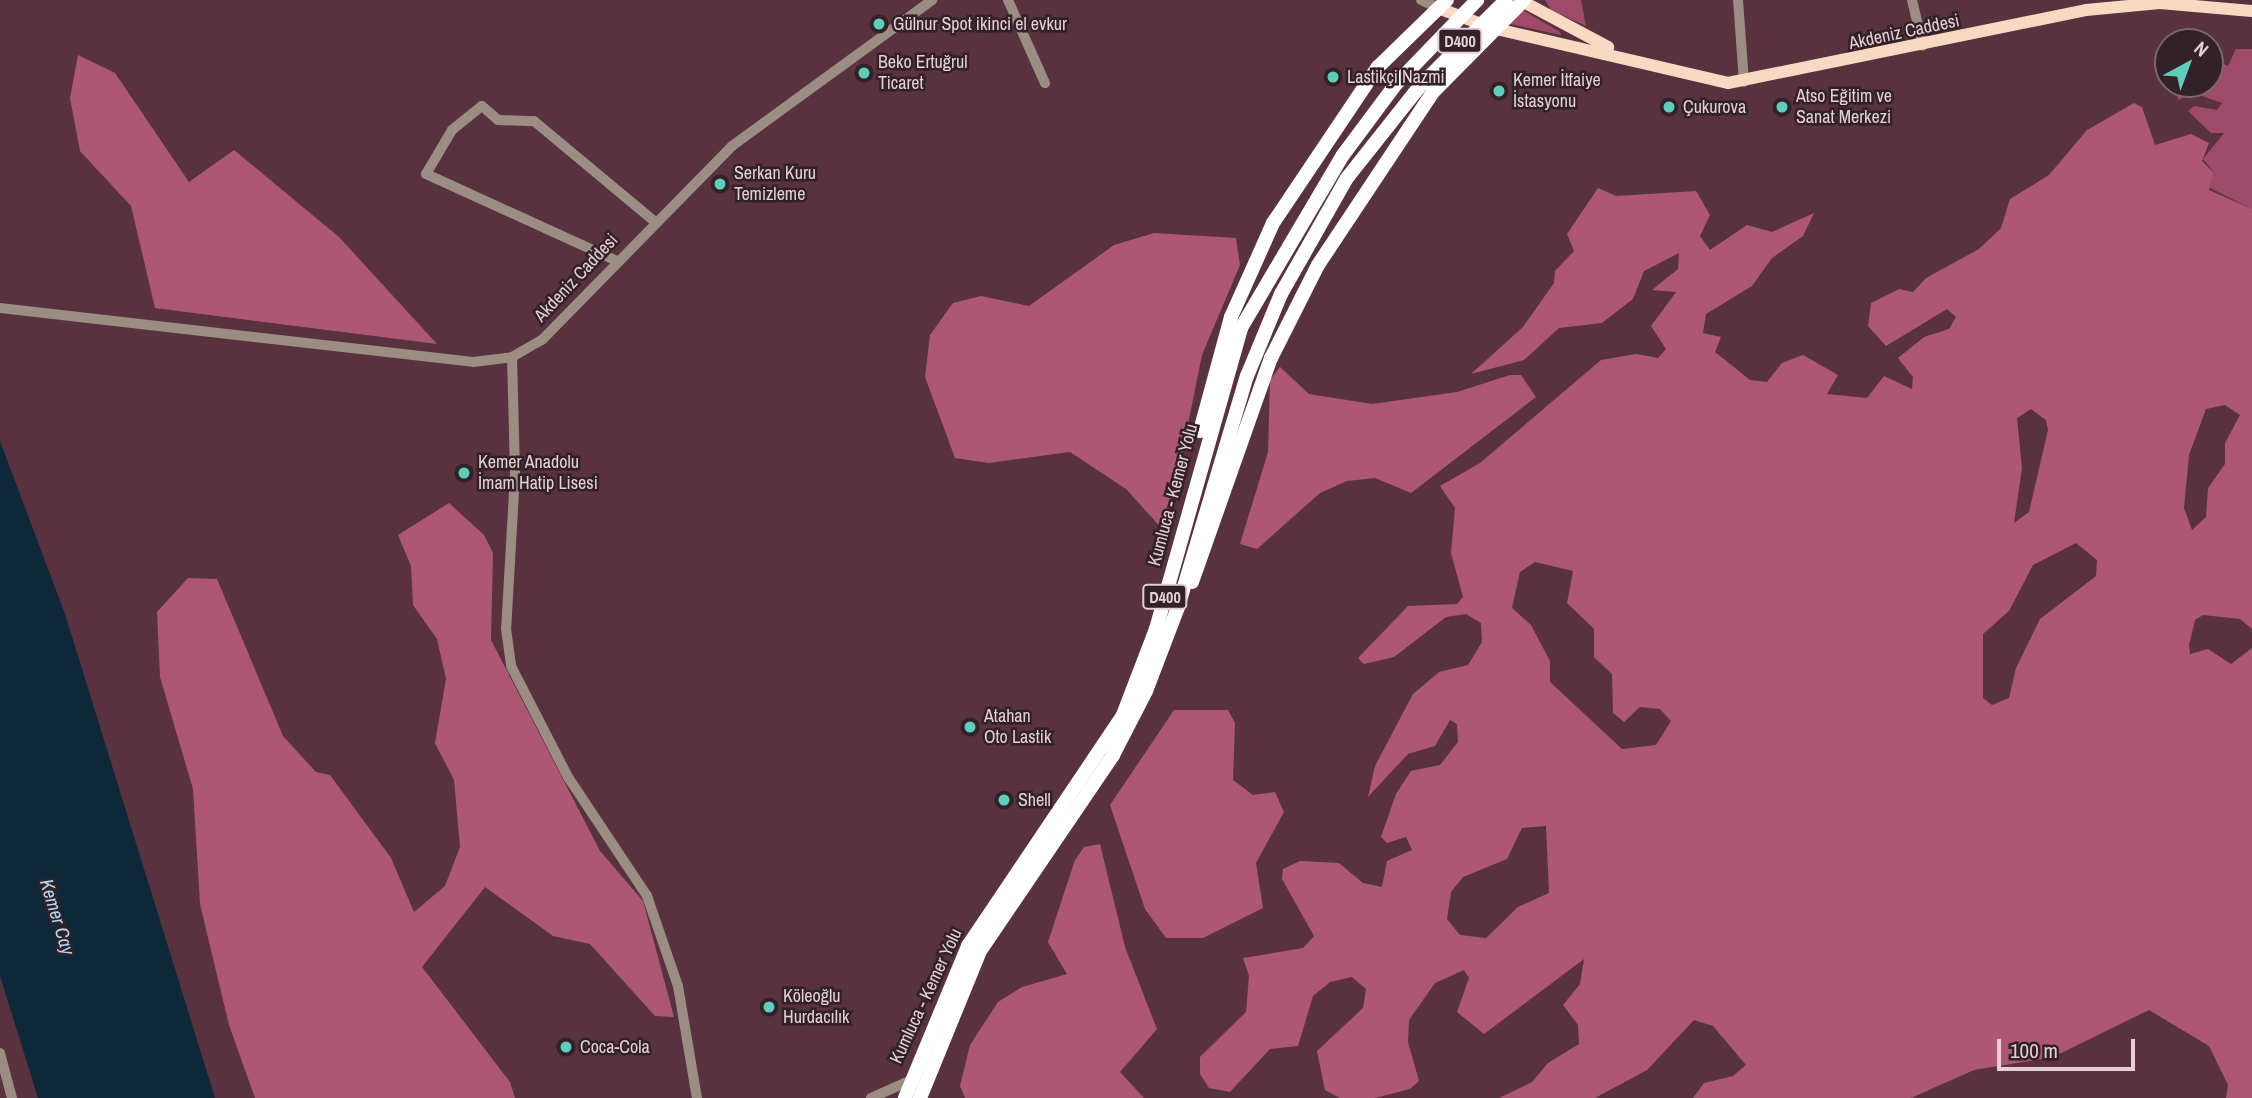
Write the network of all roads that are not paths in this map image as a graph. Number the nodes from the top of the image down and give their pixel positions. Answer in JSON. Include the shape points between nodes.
{"nodes":[{"id":1,"x":932,"y":0,"type":"edge"},
{"id":2,"x":1007,"y":0,"type":"edge"},
{"id":3,"x":1421,"y":0,"type":"edge"},
{"id":4,"x":1477,"y":0,"type":"edge"},
{"id":5,"x":1506,"y":0,"type":"edge"},
{"id":6,"x":1522,"y":0,"type":"edge"},
{"id":7,"x":1738,"y":0,"type":"edge"},
{"id":8,"x":1912,"y":0,"type":"edge"},
{"id":9,"x":2160,"y":1,"type":"edge"},
{"id":10,"x":1443,"y":4,"type":"edge"},
{"id":11,"x":2252,"y":11,"type":"edge"},
{"id":12,"x":1492,"y":28,"type":"junction"},
{"id":13,"x":1923,"y":46,"type":"junction"},
{"id":14,"x":1647,"y":64,"type":"junction"},
{"id":15,"x":1744,"y":82,"type":"junction"},
{"id":16,"x":1045,"y":83,"type":"dead end"},
{"id":17,"x":654,"y":221,"type":"junction"},
{"id":18,"x":617,"y":261,"type":"junction"},
{"id":19,"x":0,"y":308,"type":"edge"},
{"id":20,"x":512,"y":357,"type":"junction"},
{"id":21,"x":1180,"y":547,"type":"junction"},
{"id":22,"x":1178,"y":607,"type":"junction"},
{"id":23,"x":0,"y":1053,"type":"edge"},
{"id":24,"x":909,"y":1081,"type":"junction"},
{"id":25,"x":8,"y":1096,"type":"edge"},
{"id":26,"x":697,"y":1098,"type":"edge"},
{"id":27,"x":871,"y":1098,"type":"edge"},
{"id":28,"x":905,"y":1098,"type":"edge"},
{"id":29,"x":920,"y":1098,"type":"edge"}],
"edges":[{"from":1,"to":17,"type":"street","name":"Akdeniz Caddesi","via":[[732,146]]},
{"from":2,"to":16,"type":"street"},
{"from":3,"to":10,"type":"street","name":"Akdeniz Caddesi"},
{"from":4,"to":21,"type":"highway","name":"Kumluca - Kemer Yolu","number":"D400","bridge":true,"via":[[1396,84],[1337,165],[1241,328]]},
{"from":5,"to":22,"type":"highway","name":"Kumluca - Kemer Yolu","number":"D400","bridge":true,"via":[[1419,87],[1348,177],[1281,294],[1247,376]]},
{"from":6,"to":12,"type":"highway","name":"Kumluca - Kemer Yolu","number":"D400"},
{"from":6,"to":14,"type":"main road","name":"Akdeniz Caddesi"},
{"from":7,"to":15,"type":"street"},
{"from":8,"to":13,"type":"street"},
{"from":9,"to":11,"type":"main road","name":"Akdeniz Caddesi"},
{"from":9,"to":13,"type":"main road","name":"Akdeniz Caddesi","via":[[2086,10]]},
{"from":10,"to":12,"type":"main road","name":"Akdeniz Caddesi"},
{"from":10,"to":21,"type":"highway","via":[[1378,67],[1273,223],[1215,368]]},
{"from":12,"to":14,"type":"main road","name":"Akdeniz Caddesi"},
{"from":12,"to":22,"type":"highway","name":"Kumluca - Kemer Yolu","number":"D400","via":[[1405,131],[1293,310],[1205,559]]},
{"from":13,"to":15,"type":"main road","name":"Akdeniz Caddesi"},
{"from":14,"to":15,"type":"main road","name":"Akdeniz Caddesi"},
{"from":17,"to":18,"type":"street","name":"Akdeniz Caddesi"},
{"from":17,"to":18,"type":"street","via":[[534,121],[498,120],[482,106],[452,130],[426,174]]},
{"from":18,"to":20,"type":"street","name":"Akdeniz Caddesi","via":[[542,340]]},
{"from":19,"to":20,"type":"street","name":"Akdeniz Caddesi","via":[[473,362]]},
{"from":20,"to":26,"type":"street","via":[[515,475],[506,629],[511,666],[568,777],[647,896],[678,986]]},
{"from":21,"to":24,"type":"highway","name":"Kumluca - Kemer Yolu","number":"D400","via":[[1123,715],[968,946]]},
{"from":22,"to":29,"type":"highway","name":"Kumluca - Kemer Yolu","number":"D400","via":[[1113,755],[980,951]]},
{"from":23,"to":25,"type":"street"},
{"from":24,"to":27,"type":"street"},
{"from":24,"to":28,"type":"highway","name":"Kumluca - Kemer Yolu","number":"D400"}]}
